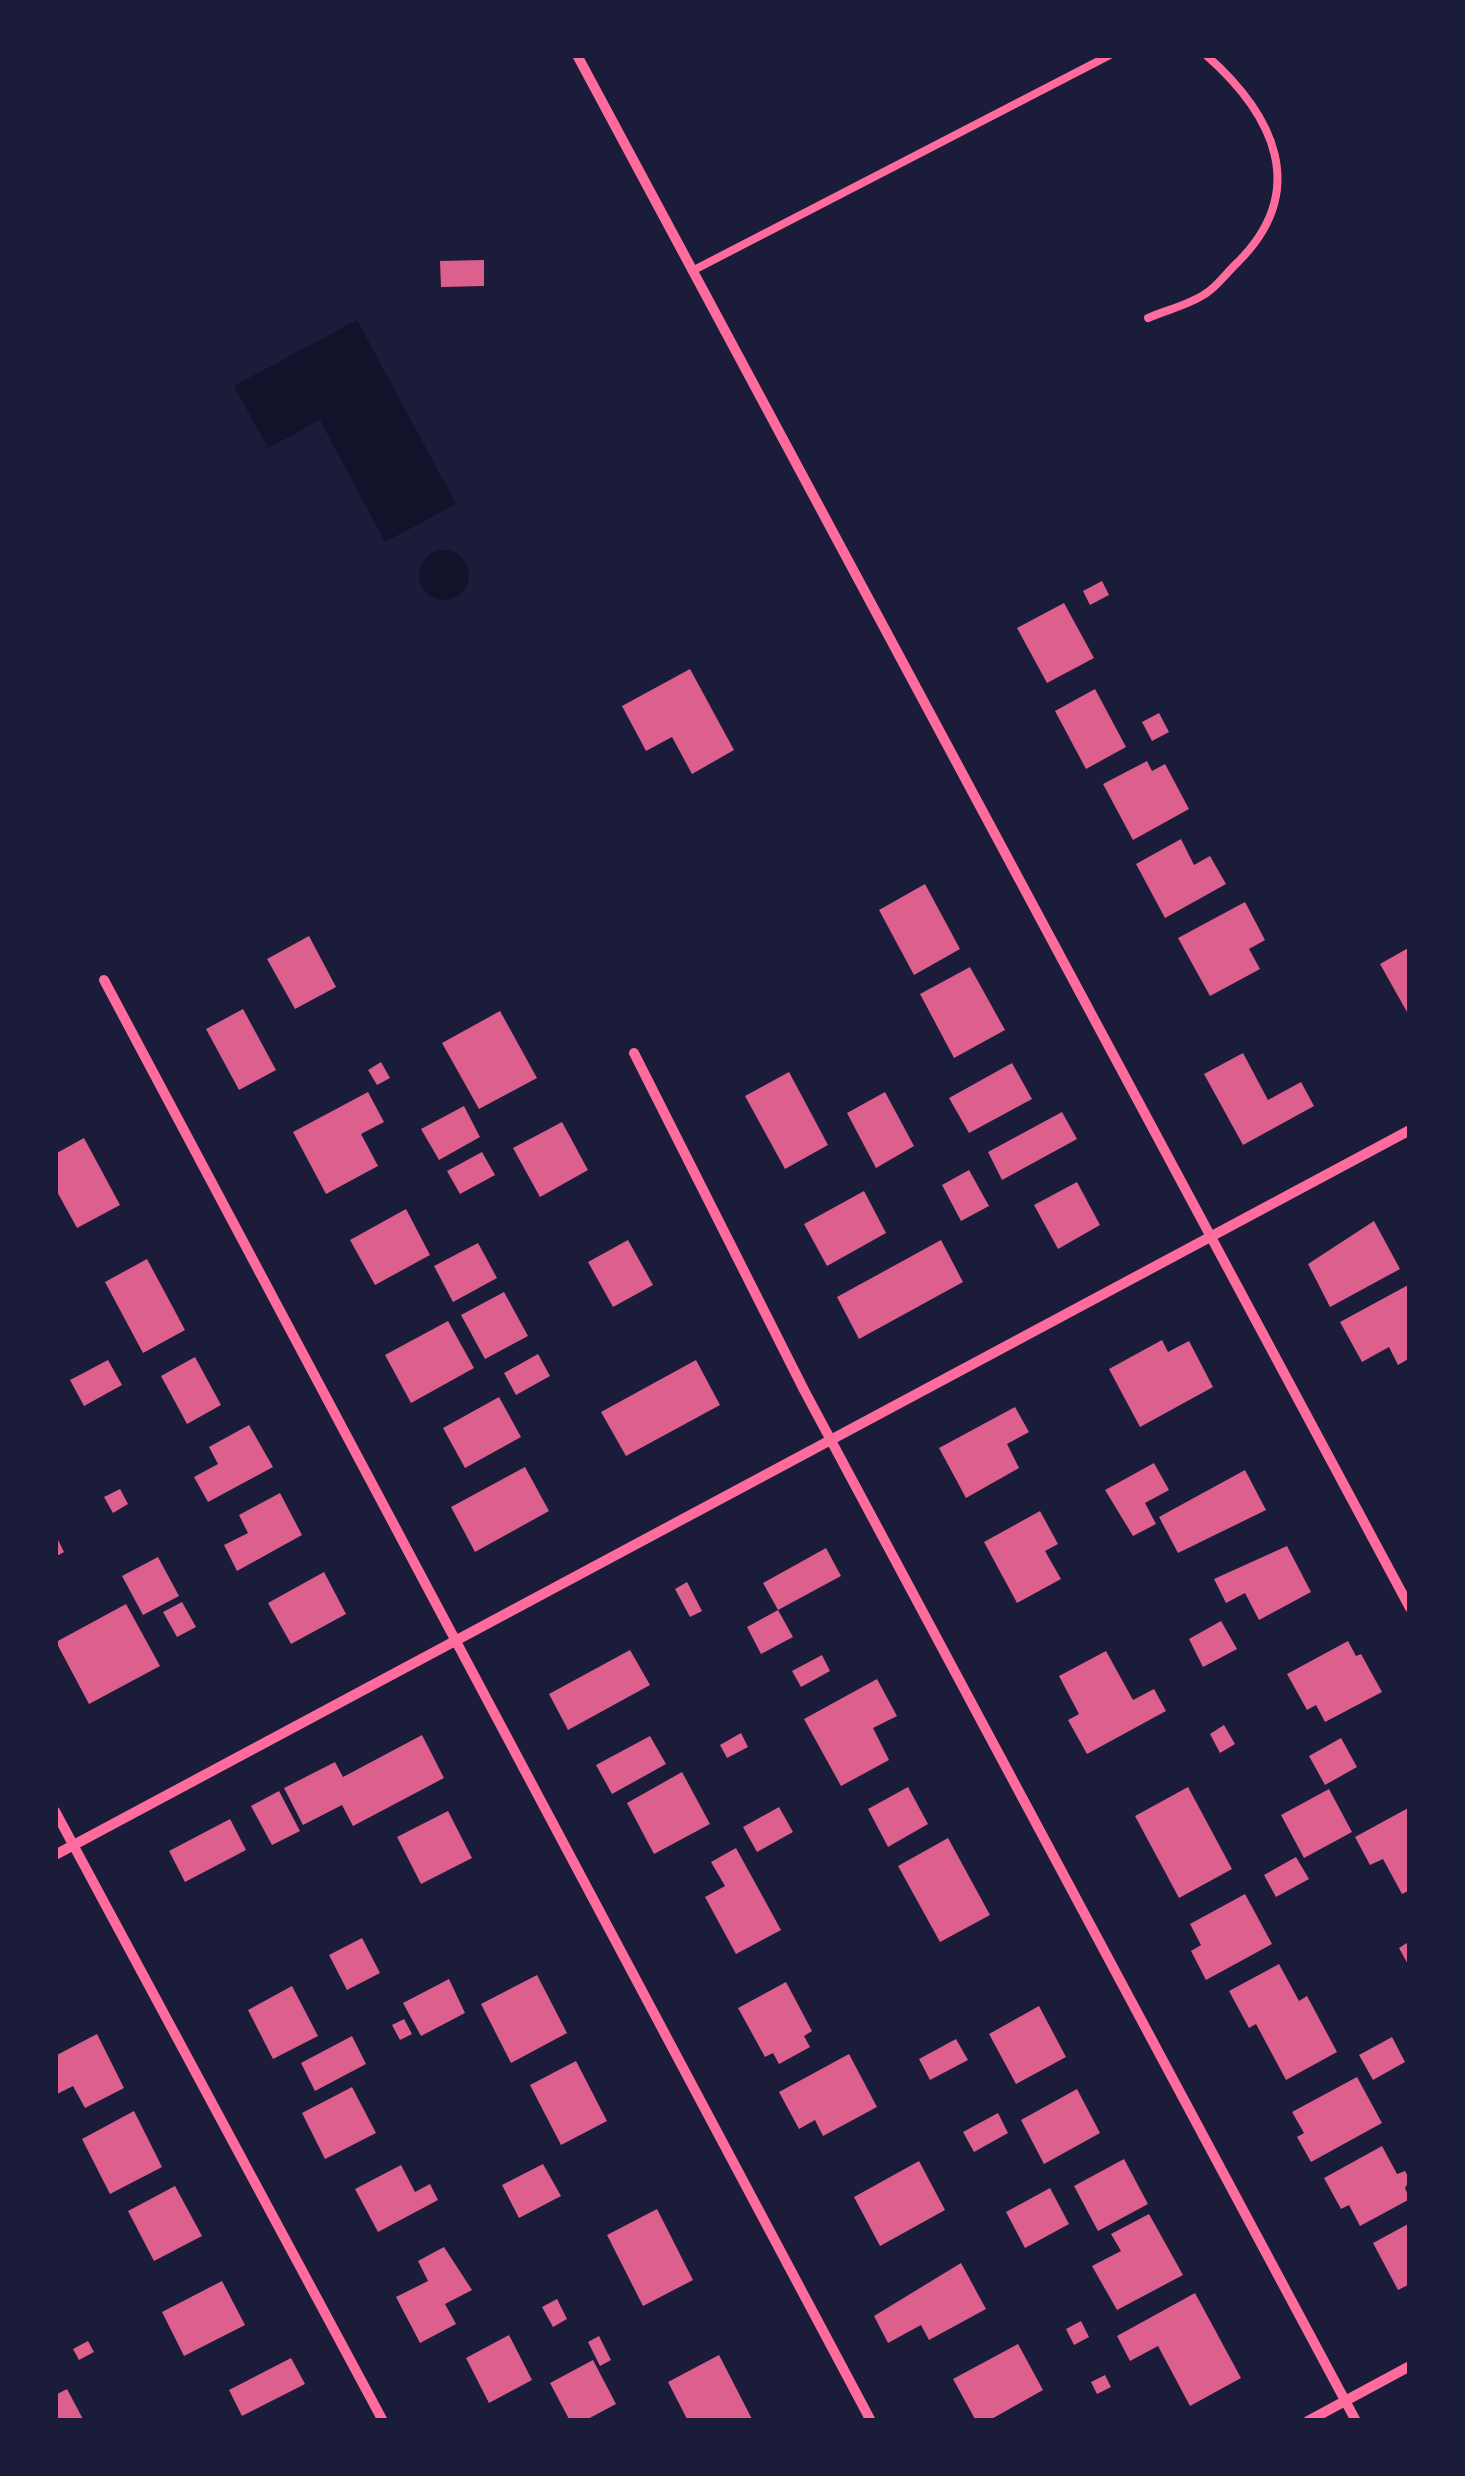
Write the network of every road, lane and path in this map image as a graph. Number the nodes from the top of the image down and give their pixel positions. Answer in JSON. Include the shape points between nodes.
{"nodes":[{"id":1,"x":578,"y":55,"type":"edge"},
{"id":2,"x":1110,"y":55,"type":"edge"},
{"id":3,"x":1206,"y":55,"type":"edge"},
{"id":4,"x":692,"y":271,"type":"junction"},
{"id":5,"x":1148,"y":318,"type":"dead end"},
{"id":6,"x":104,"y":980,"type":"dead end"},
{"id":7,"x":634,"y":1053,"type":"dead end"},
{"id":8,"x":1410,"y":1130,"type":"edge"},
{"id":9,"x":1211,"y":1236,"type":"junction"},
{"id":10,"x":831,"y":1440,"type":"junction"},
{"id":11,"x":1410,"y":1608,"type":"edge"},
{"id":12,"x":456,"y":1641,"type":"junction"},
{"id":13,"x":55,"y":1811,"type":"edge"},
{"id":14,"x":74,"y":1845,"type":"junction"},
{"id":15,"x":55,"y":1855,"type":"edge"},
{"id":16,"x":1410,"y":2366,"type":"edge"},
{"id":17,"x":1345,"y":2401,"type":"junction"},
{"id":18,"x":383,"y":2421,"type":"edge"},
{"id":19,"x":872,"y":2421,"type":"edge"},
{"id":20,"x":1308,"y":2421,"type":"edge"},
{"id":21,"x":1356,"y":2421,"type":"edge"}],
"edges":[{"from":1,"to":4,"type":"street"},
{"from":2,"to":4,"type":"lane"},
{"from":3,"to":5,"type":"lane","via":[[1252,104],[1272,144],[1281,180],[1275,211],[1261,239],[1205,294]]},
{"from":4,"to":9,"type":"street"},
{"from":6,"to":12,"type":"street"},
{"from":7,"to":10,"type":"street"},
{"from":8,"to":9,"type":"street"},
{"from":9,"to":10,"type":"street"},
{"from":9,"to":11,"type":"street"},
{"from":10,"to":12,"type":"street"},
{"from":10,"to":17,"type":"street"},
{"from":12,"to":14,"type":"street"},
{"from":12,"to":19,"type":"street"},
{"from":13,"to":14,"type":"street"},
{"from":14,"to":15,"type":"street"},
{"from":14,"to":18,"type":"street"},
{"from":16,"to":17,"type":"street"},
{"from":17,"to":20,"type":"street"},
{"from":17,"to":21,"type":"street"}]}
